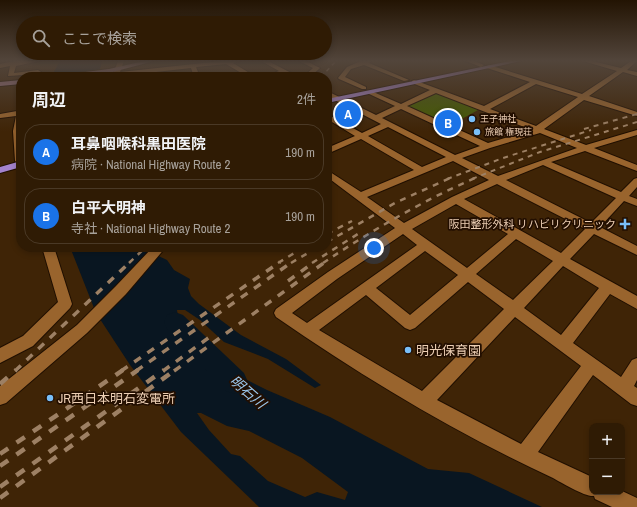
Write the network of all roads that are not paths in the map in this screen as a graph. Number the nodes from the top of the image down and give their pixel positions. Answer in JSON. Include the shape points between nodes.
{"nodes":[{"id":1,"x":355,"y":85,"type":"edge"},
{"id":2,"x":387,"y":85,"type":"edge"},
{"id":3,"x":398,"y":85,"type":"edge"},
{"id":4,"x":421,"y":85,"type":"edge"},
{"id":5,"x":530,"y":85,"type":"edge"},
{"id":6,"x":543,"y":85,"type":"edge"},
{"id":7,"x":600,"y":85,"type":"edge"},
{"id":8,"x":366,"y":90,"type":"junction"},
{"id":9,"x":436,"y":90,"type":"junction"},
{"id":10,"x":332,"y":97,"type":"edge"},
{"id":11,"x":582,"y":97,"type":"junction"},
{"id":12,"x":332,"y":98,"type":"edge"},
{"id":13,"x":637,"y":105,"type":"edge"},
{"id":14,"x":402,"y":106,"type":"junction"},
{"id":15,"x":484,"y":109,"type":"junction"},
{"id":16,"x":623,"y":109,"type":"junction"},
{"id":17,"x":16,"y":111,"type":"edge"},
{"id":18,"x":637,"y":114,"type":"edge"},
{"id":19,"x":0,"y":116,"type":"edge"},
{"id":20,"x":376,"y":118,"type":"junction"},
{"id":21,"x":332,"y":119,"type":"edge"},
{"id":22,"x":388,"y":124,"type":"junction"},
{"id":23,"x":539,"y":131,"type":"junction"},
{"id":24,"x":637,"y":132,"type":"edge"},
{"id":25,"x":362,"y":136,"type":"junction"},
{"id":26,"x":487,"y":146,"type":"junction"},
{"id":27,"x":585,"y":148,"type":"junction"},
{"id":28,"x":332,"y":149,"type":"edge"},
{"id":29,"x":454,"y":158,"type":"junction"},
{"id":30,"x":543,"y":162,"type":"junction"},
{"id":31,"x":16,"y":163,"type":"edge"},
{"id":32,"x":16,"y":164,"type":"edge"},
{"id":33,"x":0,"y":166,"type":"edge"},
{"id":34,"x":637,"y":168,"type":"edge"},
{"id":35,"x":0,"y":170,"type":"edge"},
{"id":36,"x":420,"y":170,"type":"junction"},
{"id":37,"x":332,"y":176,"type":"edge"},
{"id":38,"x":497,"y":180,"type":"junction"},
{"id":39,"x":637,"y":181,"type":"edge"},
{"id":40,"x":361,"y":196,"type":"junction"},
{"id":41,"x":622,"y":196,"type":"junction"},
{"id":42,"x":456,"y":199,"type":"junction"},
{"id":43,"x":637,"y":203,"type":"edge"},
{"id":44,"x":403,"y":228,"type":"junction"},
{"id":45,"x":592,"y":229,"type":"junction"},
{"id":46,"x":516,"y":234,"type":"junction"},
{"id":47,"x":425,"y":245,"type":"junction"},
{"id":48,"x":637,"y":251,"type":"edge"},
{"id":49,"x":49,"y":252,"type":"edge"},
{"id":50,"x":155,"y":252,"type":"edge"},
{"id":51,"x":562,"y":260,"type":"junction"},
{"id":52,"x":468,"y":276,"type":"junction"},
{"id":53,"x":608,"y":286,"type":"junction"},
{"id":54,"x":367,"y":288,"type":"junction"},
{"id":55,"x":637,"y":303,"type":"edge"},
{"id":56,"x":515,"y":309,"type":"junction"},
{"id":57,"x":308,"y":331,"type":"junction"},
{"id":58,"x":563,"y":344,"type":"junction"},
{"id":59,"x":0,"y":356,"type":"edge"},
{"id":60,"x":591,"y":365,"type":"junction"},
{"id":61,"x":637,"y":365,"type":"edge"},
{"id":62,"x":623,"y":388,"type":"junction"},
{"id":63,"x":0,"y":397,"type":"edge"},
{"id":64,"x":637,"y":398,"type":"edge"},
{"id":65,"x":423,"y":402,"type":"junction"},
{"id":66,"x":524,"y":455,"type":"junction"},
{"id":67,"x":589,"y":487,"type":"edge"},
{"id":68,"x":608,"y":495,"type":"edge"},
{"id":69,"x":634,"y":507,"type":"edge"}],
"edges":[{"from":1,"to":8,"type":"street"},
{"from":2,"to":8,"type":"highway"},
{"from":3,"to":8,"type":"highway"},
{"from":4,"to":9,"type":"street"},
{"from":5,"to":15,"type":"street"},
{"from":6,"to":11,"type":"street"},
{"from":7,"to":11,"type":"street"},
{"from":8,"to":10,"type":"highway"},
{"from":8,"to":14,"type":"street"},
{"from":9,"to":14,"type":"street"},
{"from":9,"to":15,"type":"street"},
{"from":11,"to":16,"type":"street"},
{"from":11,"to":23,"type":"street","via":[[540,127]]},
{"from":12,"to":20,"type":"street"},
{"from":13,"to":16,"type":"street"},
{"from":14,"to":20,"type":"street"},
{"from":14,"to":26,"type":"street"},
{"from":15,"to":23,"type":"street"},
{"from":16,"to":18,"type":"street"},
{"from":17,"to":19,"type":"street"},
{"from":20,"to":22,"type":"street"},
{"from":21,"to":25,"type":"street"},
{"from":22,"to":25,"type":"street"},
{"from":22,"to":29,"type":"street"},
{"from":23,"to":26,"type":"street"},
{"from":23,"to":27,"type":"street"},
{"from":24,"to":27,"type":"street"},
{"from":25,"to":28,"type":"street"},
{"from":25,"to":36,"type":"street"},
{"from":26,"to":29,"type":"street"},
{"from":27,"to":30,"type":"street"},
{"from":27,"to":34,"type":"street"},
{"from":29,"to":36,"type":"street"},
{"from":29,"to":38,"type":"street"},
{"from":30,"to":38,"type":"street"},
{"from":30,"to":41,"type":"street"},
{"from":31,"to":33,"type":"highway"},
{"from":32,"to":35,"type":"highway"},
{"from":36,"to":40,"type":"street"},
{"from":37,"to":40,"type":"street"},
{"from":38,"to":42,"type":"street"},
{"from":38,"to":45,"type":"street"},
{"from":39,"to":41,"type":"street"},
{"from":40,"to":44,"type":"street"},
{"from":41,"to":43,"type":"street"},
{"from":41,"to":45,"type":"street"},
{"from":42,"to":44,"type":"street"},
{"from":42,"to":46,"type":"street"},
{"from":44,"to":47,"type":"street"},
{"from":44,"to":57,"type":"street","via":[[328,277],[281,313]]},
{"from":45,"to":48,"type":"street"},
{"from":45,"to":51,"type":"street"},
{"from":46,"to":51,"type":"street"},
{"from":46,"to":52,"type":"street"},
{"from":47,"to":52,"type":"street"},
{"from":47,"to":54,"type":"street"},
{"from":49,"to":59,"type":"street","via":[[65,304],[28,341]]},
{"from":50,"to":63,"type":"street","via":[[82,329]]},
{"from":51,"to":53,"type":"street"},
{"from":51,"to":56,"type":"street"},
{"from":52,"to":54,"type":"street","via":[[410,324]]},
{"from":52,"to":56,"type":"street"},
{"from":53,"to":55,"type":"street"},
{"from":53,"to":58,"type":"street"},
{"from":54,"to":57,"type":"street"},
{"from":56,"to":58,"type":"street"},
{"from":56,"to":65,"type":"street"},
{"from":57,"to":65,"type":"street"},
{"from":58,"to":60,"type":"street"},
{"from":60,"to":62,"type":"street"},
{"from":60,"to":66,"type":"street"},
{"from":61,"to":62,"type":"street"},
{"from":62,"to":64,"type":"street"},
{"from":65,"to":66,"type":"street"},
{"from":66,"to":67,"type":"street"},
{"from":68,"to":69,"type":"street"}]}
